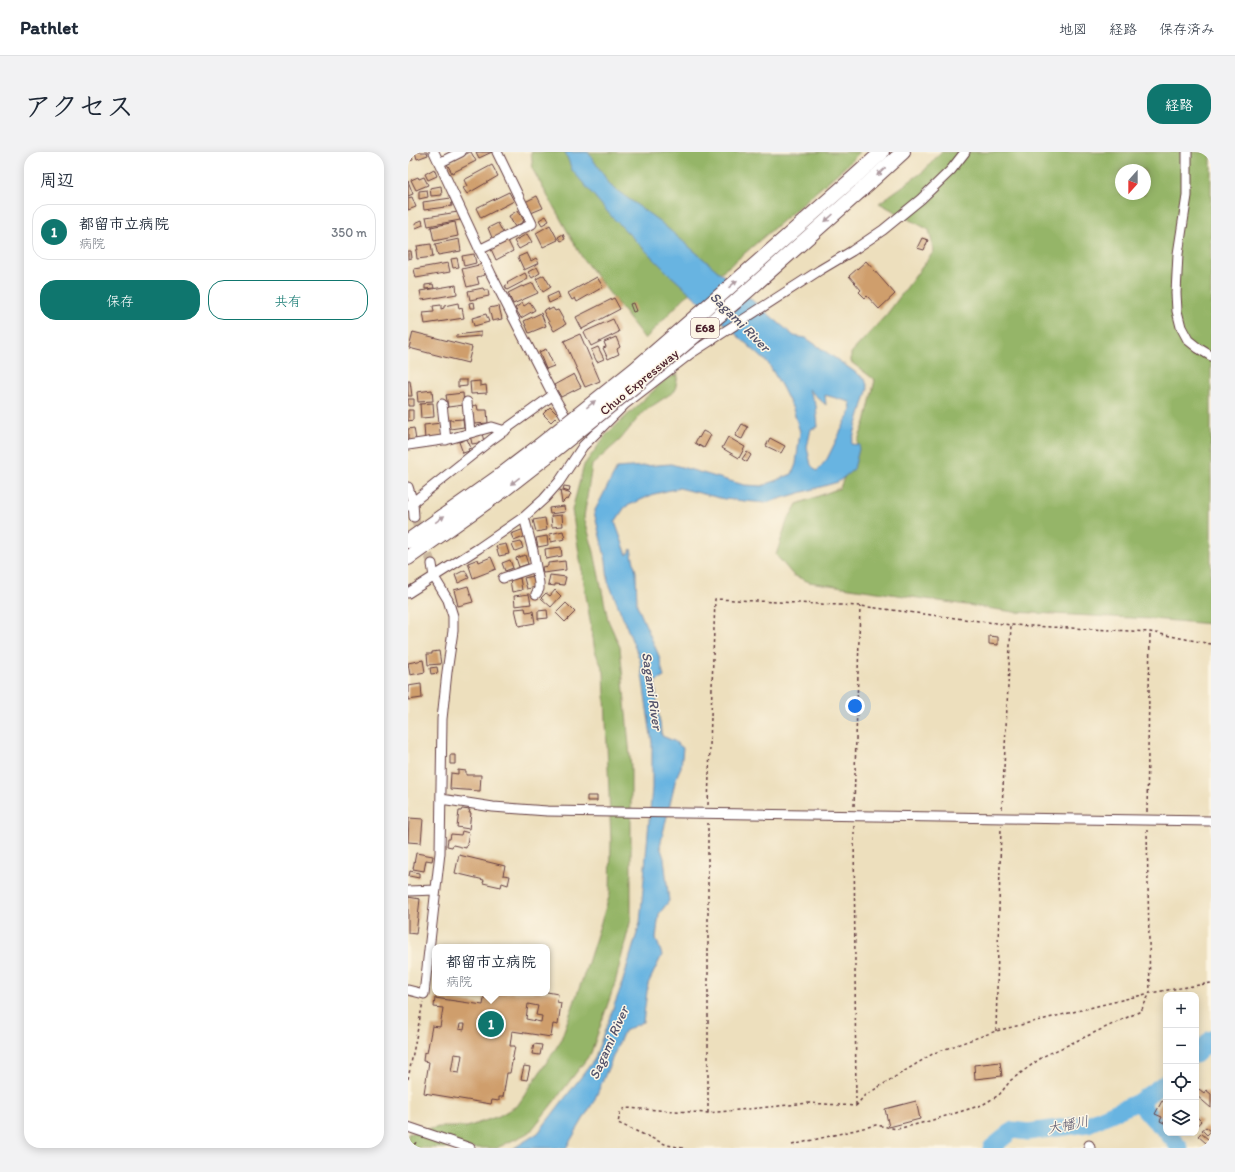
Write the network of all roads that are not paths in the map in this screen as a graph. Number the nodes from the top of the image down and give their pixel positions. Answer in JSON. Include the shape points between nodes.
{"nodes":[{"id":1,"x":434,"y":152,"type":"edge"},
{"id":2,"x":461,"y":152,"type":"edge"},
{"id":3,"x":498,"y":152,"type":"edge"},
{"id":4,"x":882,"y":152,"type":"edge"},
{"id":5,"x":903,"y":152,"type":"edge"},
{"id":6,"x":965,"y":152,"type":"edge"},
{"id":7,"x":1187,"y":152,"type":"edge"},
{"id":8,"x":439,"y":163,"type":"junction"},
{"id":9,"x":854,"y":187,"type":"junction"},
{"id":10,"x":479,"y":250,"type":"junction"},
{"id":11,"x":1211,"y":356,"type":"edge"},
{"id":12,"x":553,"y":395,"type":"junction"},
{"id":13,"x":468,"y":402,"type":"dead end"},
{"id":14,"x":442,"y":404,"type":"dead end"},
{"id":15,"x":505,"y":431,"type":"junction"},
{"id":16,"x":470,"y":433,"type":"junction"},
{"id":17,"x":446,"y":440,"type":"junction"},
{"id":18,"x":408,"y":445,"type":"edge"},
{"id":19,"x":583,"y":446,"type":"junction"},
{"id":20,"x":542,"y":452,"type":"junction"},
{"id":21,"x":408,"y":487,"type":"edge"},
{"id":22,"x":410,"y":504,"type":"edge"},
{"id":23,"x":414,"y":517,"type":"tunnel mouth"},
{"id":24,"x":524,"y":517,"type":"junction"},
{"id":25,"x":408,"y":541,"type":"edge"},
{"id":26,"x":408,"y":558,"type":"edge"},
{"id":27,"x":432,"y":564,"type":"tunnel mouth"},
{"id":28,"x":536,"y":567,"type":"junction"},
{"id":29,"x":434,"y":576,"type":"junction"},
{"id":30,"x":503,"y":578,"type":"dead end"},
{"id":31,"x":408,"y":593,"type":"edge"},
{"id":32,"x":536,"y":594,"type":"dead end"},
{"id":33,"x":441,"y":799,"type":"junction"},
{"id":34,"x":1211,"y":821,"type":"edge"},
{"id":35,"x":408,"y":890,"type":"edge"},
{"id":36,"x":436,"y":890,"type":"junction"},
{"id":37,"x":408,"y":990,"type":"edge"},
{"id":38,"x":408,"y":1127,"type":"edge"},
{"id":39,"x":470,"y":1148,"type":"edge"}],
"edges":[{"from":1,"to":8,"type":"street"},
{"from":2,"to":8,"type":"street"},
{"from":3,"to":10,"type":"street","via":[[532,224]]},
{"from":4,"to":9,"type":"highway","number":"E68"},
{"from":5,"to":9,"type":"highway","number":"E68","one_way":true},
{"from":6,"to":19,"type":"street","via":[[951,170],[921,199],[883,230],[690,354],[624,405]]},
{"from":7,"to":11,"type":"street","via":[[1187,196],[1178,254],[1178,311],[1181,327],[1188,340]]},
{"from":8,"to":10,"type":"street"},
{"from":9,"to":20,"type":"highway","name":"Chuo Expressway","number":"E68","bridge":true,"via":[[735,302],[642,380]]},
{"from":10,"to":12,"type":"street"},
{"from":12,"to":15,"type":"street"},
{"from":12,"to":19,"type":"street"},
{"from":13,"to":16,"type":"street"},
{"from":14,"to":17,"type":"street"},
{"from":15,"to":16,"type":"street","via":[[492,427]]},
{"from":15,"to":22,"type":"street"},
{"from":16,"to":17,"type":"street"},
{"from":17,"to":18,"type":"street"},
{"from":19,"to":24,"type":"street","via":[[559,482]]},
{"from":25,"to":20,"type":"highway","name":"Chuo Expressway","number":"E68","one_way":true,"via":[[484,487]]},
{"from":20,"to":26,"type":"highway","name":"Chuo Expressway","number":"E68","one_way":true,"via":[[506,489]]},
{"from":21,"to":22,"type":"street"},
{"from":22,"to":23,"type":"street"},
{"from":24,"to":28,"type":"street"},
{"from":24,"to":29,"type":"street"},
{"from":27,"to":29,"type":"street"},
{"from":28,"to":30,"type":"street"},
{"from":28,"to":32,"type":"street","via":[[539,589]]},
{"from":29,"to":31,"type":"street"},
{"from":29,"to":33,"type":"street","via":[[448,600],[453,616],[442,719]]},
{"from":33,"to":34,"type":"street","via":[[493,807],[547,811]]},
{"from":33,"to":36,"type":"street"},
{"from":35,"to":36,"type":"street"},
{"from":36,"to":37,"type":"street","via":[[424,994]]},
{"from":38,"to":39,"type":"street"}]}
